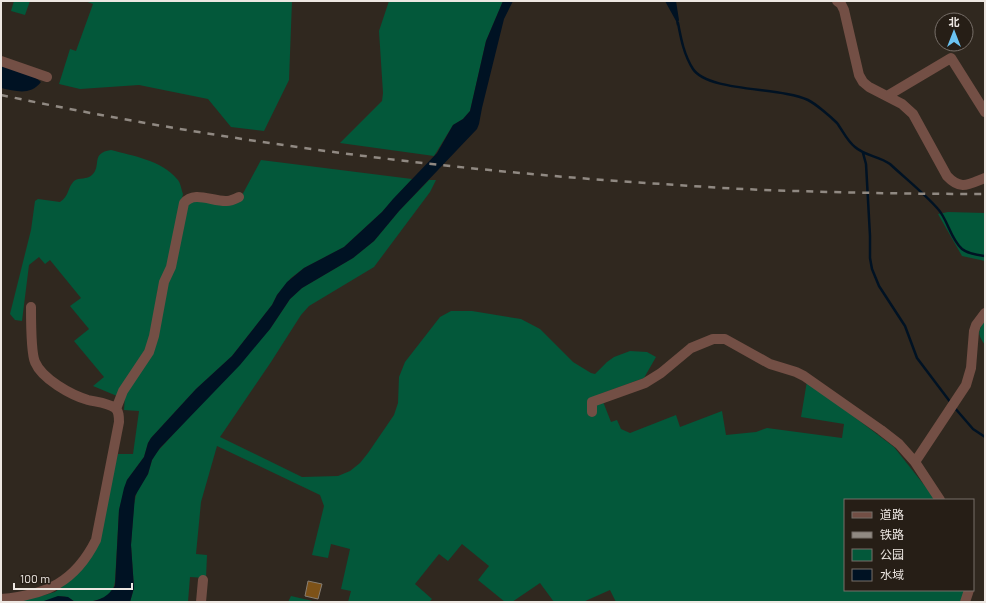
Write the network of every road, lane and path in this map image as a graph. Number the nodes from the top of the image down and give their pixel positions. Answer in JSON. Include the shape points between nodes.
{"nodes":[{"id":1,"x":837,"y":1,"type":"edge"},
{"id":2,"x":1,"y":60,"type":"edge"},
{"id":3,"x":47,"y":77,"type":"dead end"},
{"id":4,"x":886,"y":96,"type":"junction"},
{"id":5,"x":985,"y":112,"type":"edge"},
{"id":6,"x":985,"y":178,"type":"edge"},
{"id":7,"x":239,"y":197,"type":"dead end"},
{"id":8,"x":31,"y":307,"type":"dead end"},
{"id":9,"x":985,"y":313,"type":"edge"},
{"id":10,"x":116,"y":409,"type":"junction"},
{"id":11,"x":592,"y":412,"type":"dead end"},
{"id":12,"x":915,"y":462,"type":"junction"},
{"id":13,"x":939,"y":499,"type":"edge"},
{"id":14,"x":203,"y":580,"type":"dead end"},
{"id":15,"x":969,"y":591,"type":"edge"},
{"id":16,"x":1,"y":599,"type":"edge"},
{"id":17,"x":201,"y":602,"type":"edge"},
{"id":18,"x":965,"y":602,"type":"edge"}],
"edges":[{"from":1,"to":4,"type":"street","via":[[844,10],[859,75],[868,86]]},
{"from":2,"to":3,"type":"street"},
{"from":4,"to":5,"type":"street","via":[[951,58]]},
{"from":4,"to":6,"type":"street","via":[[902,104],[913,114],[951,180],[966,186]]},
{"from":7,"to":10,"type":"street","via":[[226,201],[192,197],[184,203],[149,352],[123,391]]},
{"from":8,"to":10,"type":"street","via":[[33,358],[45,376],[84,398]]},
{"from":9,"to":12,"type":"street","via":[[974,331],[969,380]]},
{"from":10,"to":16,"type":"street","via":[[119,417],[116,440],[96,540],[90,552],[74,573],[60,583],[40,592]]},
{"from":11,"to":12,"type":"street","via":[[592,402],[645,383],[662,373],[691,348],[713,339],[722,339],[770,364],[804,376],[881,430],[899,444]]},
{"from":12,"to":13,"type":"street"},
{"from":14,"to":17,"type":"street"},
{"from":15,"to":18,"type":"street"}]}
